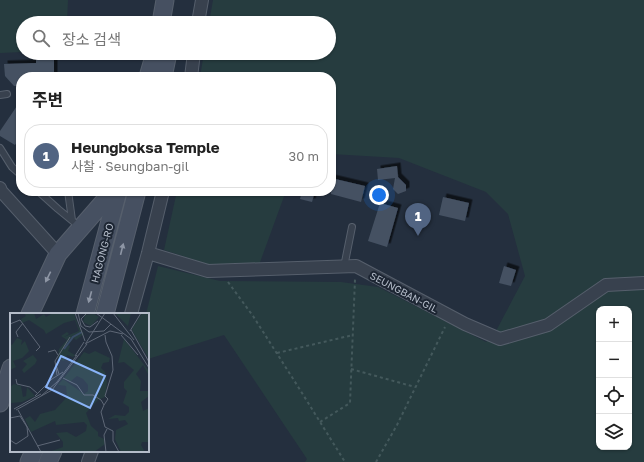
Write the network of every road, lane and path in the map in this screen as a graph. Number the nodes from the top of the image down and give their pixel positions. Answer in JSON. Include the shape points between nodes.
{"nodes":[{"id":1,"x":165,"y":0,"type":"edge"},
{"id":2,"x":177,"y":0,"type":"edge"},
{"id":3,"x":202,"y":0,"type":"edge"},
{"id":4,"x":162,"y":16,"type":"edge"},
{"id":5,"x":174,"y":16,"type":"edge"},
{"id":6,"x":199,"y":16,"type":"edge"},
{"id":7,"x":153,"y":60,"type":"edge"},
{"id":8,"x":167,"y":60,"type":"edge"},
{"id":9,"x":193,"y":60,"type":"edge"},
{"id":10,"x":149,"y":72,"type":"edge"},
{"id":11,"x":164,"y":72,"type":"edge"},
{"id":12,"x":192,"y":72,"type":"edge"},
{"id":13,"x":0,"y":148,"type":"edge"},
{"id":14,"x":16,"y":171,"type":"edge"},
{"id":15,"x":0,"y":188,"type":"edge"},
{"id":16,"x":44,"y":196,"type":"edge"},
{"id":17,"x":69,"y":196,"type":"edge"},
{"id":18,"x":108,"y":196,"type":"edge"},
{"id":19,"x":117,"y":196,"type":"edge"},
{"id":20,"x":136,"y":196,"type":"edge"},
{"id":21,"x":162,"y":196,"type":"edge"},
{"id":22,"x":77,"y":224,"type":"junction"},
{"id":23,"x":352,"y":227,"type":"dead end"},
{"id":24,"x":148,"y":253,"type":"junction"},
{"id":25,"x":58,"y":254,"type":"junction"},
{"id":26,"x":350,"y":266,"type":"junction"},
{"id":27,"x":220,"y":271,"type":"junction"},
{"id":28,"x":644,"y":283,"type":"edge"},
{"id":29,"x":30,"y":313,"type":"edge"},
{"id":30,"x":86,"y":313,"type":"edge"},
{"id":31,"x":105,"y":313,"type":"edge"},
{"id":32,"x":131,"y":313,"type":"edge"},
{"id":33,"x":450,"y":317,"type":"junction"},
{"id":34,"x":353,"y":335,"type":"junction"},
{"id":35,"x":277,"y":353,"type":"junction"},
{"id":36,"x":351,"y":369,"type":"junction"},
{"id":37,"x":10,"y":371,"type":"edge"},
{"id":38,"x":415,"y":388,"type":"junction"},
{"id":39,"x":0,"y":403,"type":"edge"},
{"id":40,"x":320,"y":422,"type":"junction"},
{"id":41,"x":34,"y":452,"type":"edge"},
{"id":42,"x":53,"y":452,"type":"edge"},
{"id":43,"x":29,"y":462,"type":"edge"},
{"id":44,"x":48,"y":462,"type":"edge"},
{"id":45,"x":344,"y":462,"type":"edge"},
{"id":46,"x":376,"y":462,"type":"edge"}],
"edges":[{"from":1,"to":4,"type":"street"},
{"from":2,"to":5,"type":"street"},
{"from":3,"to":6,"type":"street"},
{"from":7,"to":10,"type":"street"},
{"from":8,"to":11,"type":"street"},
{"from":9,"to":12,"type":"street"},
{"from":13,"to":14,"type":"lane"},
{"from":15,"to":25,"type":"street"},
{"from":16,"to":22,"type":"lane"},
{"from":17,"to":22,"type":"lane"},
{"from":18,"to":22,"type":"street"},
{"from":19,"to":30,"type":"street","name":"HAGONG-RO","one_way":true},
{"from":31,"to":20,"type":"street","name":"HAGONG-RO","one_way":true},
{"from":21,"to":24,"type":"street"},
{"from":22,"to":25,"type":"street"},
{"from":23,"to":26,"type":"lane"},
{"from":24,"to":27,"type":"street","via":[[208,272]]},
{"from":24,"to":32,"type":"street"},
{"from":25,"to":29,"type":"street","one_way":true},
{"from":26,"to":27,"type":"street"},
{"from":26,"to":33,"type":"street","name":"SEUNGBAN-GIL"},
{"from":26,"to":34,"type":"path"},
{"from":27,"to":35,"type":"path"},
{"from":28,"to":33,"type":"street","name":"SEUNGBAN-GIL","via":[[606,285],[548,325],[500,339]]},
{"from":33,"to":38,"type":"path"},
{"from":34,"to":35,"type":"path"},
{"from":34,"to":36,"type":"path"},
{"from":35,"to":40,"type":"path"},
{"from":36,"to":38,"type":"path"},
{"from":36,"to":40,"type":"path","via":[[350,403]]},
{"from":37,"to":39,"type":"street"},
{"from":38,"to":46,"type":"path"},
{"from":40,"to":45,"type":"path"},
{"from":41,"to":43,"type":"street"},
{"from":42,"to":44,"type":"street"}]}
